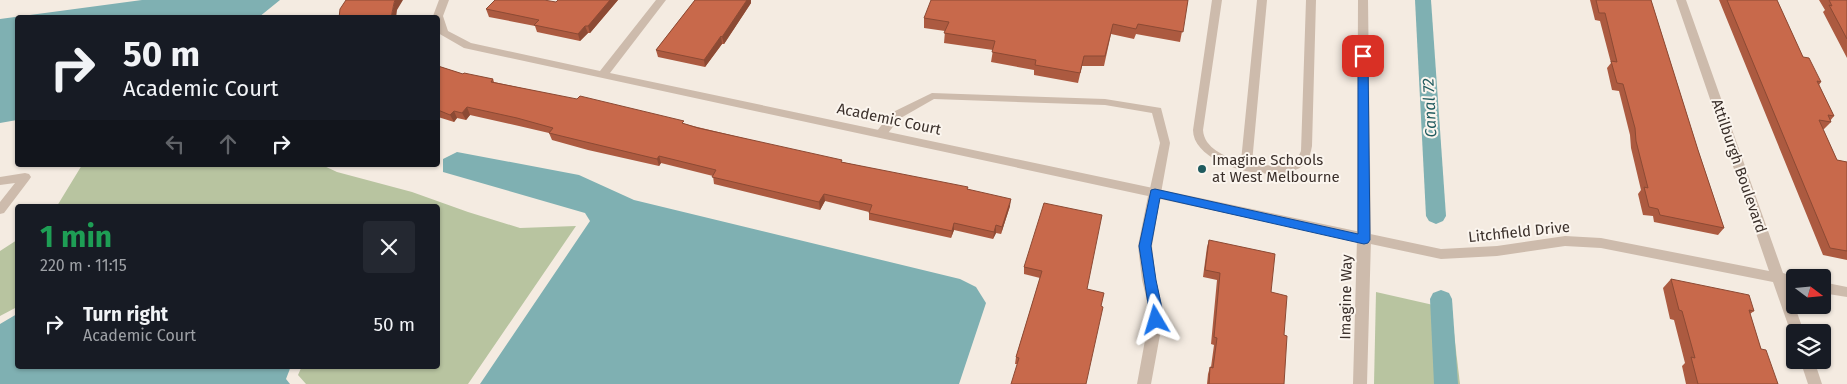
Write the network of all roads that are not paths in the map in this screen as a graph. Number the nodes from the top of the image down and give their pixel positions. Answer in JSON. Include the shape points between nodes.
{"nodes":[{"id":1,"x":444,"y":0,"type":"edge"},
{"id":2,"x":660,"y":0,"type":"edge"},
{"id":3,"x":1217,"y":0,"type":"edge"},
{"id":4,"x":1262,"y":0,"type":"edge"},
{"id":5,"x":1312,"y":0,"type":"edge"},
{"id":6,"x":1363,"y":0,"type":"edge"},
{"id":7,"x":1681,"y":0,"type":"edge"},
{"id":8,"x":438,"y":15,"type":"edge"},
{"id":9,"x":440,"y":23,"type":"edge"},
{"id":10,"x":602,"y":75,"type":"junction"},
{"id":11,"x":881,"y":134,"type":"junction"},
{"id":12,"x":1246,"y":166,"type":"junction"},
{"id":13,"x":0,"y":181,"type":"edge"},
{"id":14,"x":1155,"y":193,"type":"junction"},
{"id":15,"x":0,"y":210,"type":"edge"},
{"id":16,"x":1364,"y":240,"type":"junction"},
{"id":17,"x":1778,"y":278,"type":"junction"},
{"id":18,"x":1786,"y":279,"type":"edge"},
{"id":19,"x":1831,"y":289,"type":"edge"},
{"id":20,"x":1847,"y":292,"type":"edge"},
{"id":21,"x":1794,"y":324,"type":"edge"},
{"id":22,"x":1810,"y":369,"type":"edge"},
{"id":23,"x":1144,"y":384,"type":"edge"},
{"id":24,"x":1360,"y":384,"type":"edge"},
{"id":25,"x":1815,"y":384,"type":"edge"}],
"edges":[{"from":1,"to":8,"type":"street","name":"Academic Court"},
{"from":2,"to":10,"type":"street"},
{"from":3,"to":12,"type":"lane","via":[[1198,138],[1212,154]]},
{"from":4,"to":12,"type":"lane"},
{"from":5,"to":12,"type":"lane","via":[[1308,146],[1298,163],[1290,167],[1278,170]]},
{"from":6,"to":16,"type":"street","name":"Imagine Way"},
{"from":7,"to":17,"type":"street","name":"Attilburgh Boulevard"},
{"from":9,"to":10,"type":"street","name":"Academic Court","via":[[443,33],[468,46]]},
{"from":10,"to":11,"type":"street","name":"Academic Court"},
{"from":11,"to":14,"type":"street","name":"Academic Court"},
{"from":11,"to":14,"type":"lane","via":[[895,116],[932,96],[1105,102],[1158,110],[1165,143]]},
{"from":13,"to":15,"type":"lane","via":[[25,177]]},
{"from":14,"to":16,"type":"street","name":"Academic Court"},
{"from":14,"to":23,"type":"street","via":[[1145,246],[1157,313]]},
{"from":16,"to":17,"type":"street","name":"Litchfield Drive","via":[[1441,254],[1565,242],[1601,243]]},
{"from":16,"to":24,"type":"street","name":"Imagine Way"},
{"from":17,"to":18,"type":"street","name":"Litchfield Drive"},
{"from":17,"to":21,"type":"street","name":"Attilburgh Boulevard"},
{"from":19,"to":20,"type":"street"},
{"from":22,"to":25,"type":"street"}]}
